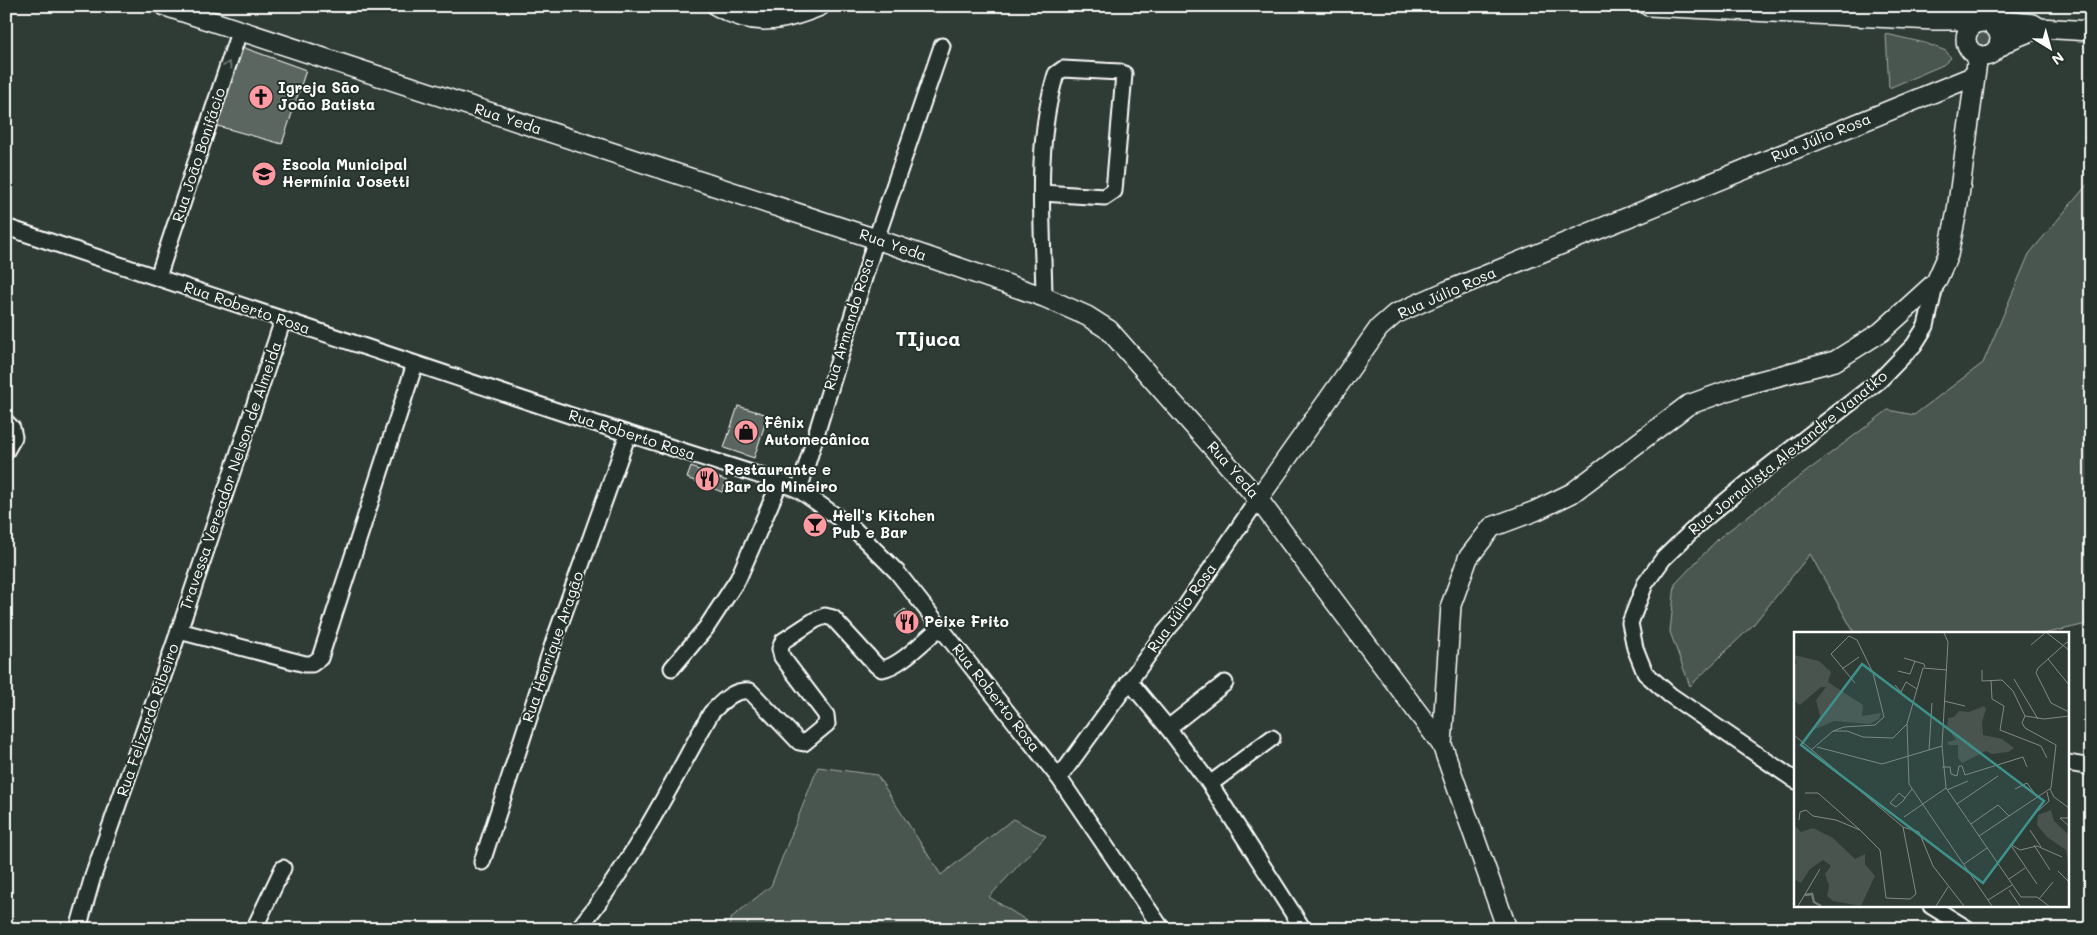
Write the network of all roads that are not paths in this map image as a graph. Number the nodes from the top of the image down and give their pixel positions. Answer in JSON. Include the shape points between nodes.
{"nodes":[{"id":1,"x":165,"y":6,"type":"edge"},
{"id":2,"x":716,"y":6,"type":"edge"},
{"id":3,"x":820,"y":6,"type":"edge"},
{"id":4,"x":1649,"y":6,"type":"edge"},
{"id":5,"x":1934,"y":20,"type":"junction"},
{"id":6,"x":1985,"y":22,"type":"junction"},
{"id":7,"x":2039,"y":28,"type":"junction"},
{"id":8,"x":239,"y":32,"type":"junction"},
{"id":9,"x":2091,"y":32,"type":"edge"},
{"id":10,"x":1966,"y":40,"type":"junction"},
{"id":11,"x":942,"y":46,"type":"dead end"},
{"id":12,"x":1998,"y":48,"type":"junction"},
{"id":13,"x":1978,"y":55,"type":"junction"},
{"id":14,"x":1974,"y":76,"type":"junction"},
{"id":15,"x":1042,"y":193,"type":"junction"},
{"id":16,"x":6,"y":227,"type":"edge"},
{"id":17,"x":876,"y":239,"type":"junction"},
{"id":18,"x":158,"y":277,"type":"junction"},
{"id":19,"x":1936,"y":282,"type":"junction"},
{"id":20,"x":1044,"y":297,"type":"junction"},
{"id":21,"x":283,"y":320,"type":"junction"},
{"id":22,"x":415,"y":364,"type":"junction"},
{"id":23,"x":6,"y":422,"type":"edge"},
{"id":24,"x":628,"y":434,"type":"junction"},
{"id":25,"x":6,"y":451,"type":"edge"},
{"id":26,"x":780,"y":482,"type":"junction"},
{"id":27,"x":798,"y":490,"type":"junction"},
{"id":28,"x":1258,"y":499,"type":"junction"},
{"id":29,"x":941,"y":627,"type":"junction"},
{"id":30,"x":179,"y":631,"type":"junction"},
{"id":31,"x":672,"y":668,"type":"dead end"},
{"id":32,"x":1129,"y":681,"type":"junction"},
{"id":33,"x":1225,"y":683,"type":"dead end"},
{"id":34,"x":1168,"y":728,"type":"junction"},
{"id":35,"x":1272,"y":738,"type":"dead end"},
{"id":36,"x":1442,"y":746,"type":"junction"},
{"id":37,"x":2070,"y":763,"type":"edge"},
{"id":38,"x":2091,"y":767,"type":"edge"},
{"id":39,"x":1059,"y":778,"type":"junction"},
{"id":40,"x":1794,"y":780,"type":"edge"},
{"id":41,"x":1210,"y":784,"type":"junction"},
{"id":42,"x":482,"y":862,"type":"dead end"},
{"id":43,"x":283,"y":868,"type":"dead end"},
{"id":44,"x":1935,"y":908,"type":"edge"},
{"id":45,"x":78,"y":929,"type":"edge"},
{"id":46,"x":254,"y":929,"type":"edge"},
{"id":47,"x":578,"y":929,"type":"edge"},
{"id":48,"x":1162,"y":929,"type":"edge"},
{"id":49,"x":1303,"y":929,"type":"edge"},
{"id":50,"x":1506,"y":929,"type":"edge"},
{"id":51,"x":1968,"y":929,"type":"edge"}],
"edges":[{"from":1,"to":8,"type":"street","name":"Rua Yeda"},
{"from":2,"to":3,"type":"street","via":[[753,21],[774,20]]},
{"from":4,"to":5,"type":"street"},
{"from":5,"to":6,"type":"street"},
{"from":5,"to":10,"type":"street","via":[[1956,30]]},
{"from":6,"to":7,"type":"street","via":[[2033,24]]},
{"from":6,"to":10,"type":"street","via":[[1970,28]]},
{"from":6,"to":12,"type":"street","via":[[1999,31]]},
{"from":7,"to":9,"type":"street"},
{"from":7,"to":12,"type":"street"},
{"from":8,"to":17,"type":"street","name":"Rua Yeda"},
{"from":18,"to":8,"type":"street","name":"Rua João Bonifácio","one_way":true},
{"from":10,"to":13,"type":"street","via":[[1970,50]]},
{"from":11,"to":17,"type":"street","name":"Rua Armando Rosa"},
{"from":12,"to":13,"type":"street","via":[[1989,55]]},
{"from":13,"to":14,"type":"street"},
{"from":14,"to":19,"type":"street","via":[[1957,211],[1948,255]]},
{"from":14,"to":28,"type":"street","name":"Rua Júlio Rosa","via":[[1395,314],[1379,328]]},
{"from":15,"to":15,"type":"street","via":[[1043,140],[1056,74],[1063,69],[1124,74],[1114,191],[1105,197]]},
{"from":15,"to":20,"type":"street"},
{"from":16,"to":18,"type":"street","name":"Rua Roberto Rosa"},
{"from":17,"to":20,"type":"street","name":"Rua Yeda"},
{"from":17,"to":27,"type":"street","name":"Rua Armando Rosa"},
{"from":18,"to":21,"type":"street","name":"Rua Roberto Rosa"},
{"from":19,"to":36,"type":"street","via":[[1882,332],[1835,361],[1741,386],[1688,405],[1572,493],[1492,527],[1468,558],[1451,605]]},
{"from":19,"to":40,"type":"street","name":"Rua Jornalista Alexandre Vanatko","via":[[1926,326],[1914,345],[1880,380],[1724,502],[1662,559],[1646,584],[1630,623],[1634,648],[1645,673],[1678,700]]},
{"from":20,"to":28,"type":"street","name":"Rua Yeda","via":[[1087,316],[1109,330]]},
{"from":21,"to":22,"type":"street","name":"Rua Roberto Rosa"},
{"from":21,"to":30,"type":"street","name":"Travessa Vereador Nelson de Almeida"},
{"from":22,"to":24,"type":"street","name":"Rua Roberto Rosa"},
{"from":22,"to":30,"type":"street","name":"Rua Felizardo Ribeiro","via":[[320,658],[312,664],[305,664]]},
{"from":23,"to":25,"type":"street","via":[[14,437]]},
{"from":24,"to":26,"type":"street","name":"Rua Roberto Rosa"},
{"from":24,"to":42,"type":"street","name":"Rua Henrique Aragão","via":[[554,641]]},
{"from":26,"to":27,"type":"street","name":"Rua Roberto Rosa"},
{"from":26,"to":31,"type":"street","via":[[738,579],[706,628]]},
{"from":27,"to":29,"type":"street","name":"Rua Roberto Rosa","via":[[855,530],[897,572]]},
{"from":28,"to":32,"type":"street","name":"Rua Júlio Rosa","via":[[1179,616]]},
{"from":28,"to":36,"type":"street","name":"Rua Yeda"},
{"from":29,"to":39,"type":"street","name":"Rua Roberto Rosa"},
{"from":29,"to":47,"type":"street","via":[[898,662],[882,669],[833,618],[825,616],[815,620],[783,641],[782,657],[826,715],[827,724],[804,743],[799,742],[750,691],[742,690],[726,697],[711,713],[621,871]]},
{"from":30,"to":45,"type":"street","name":"Rua Felizardo Ribeiro","via":[[93,876]]},
{"from":32,"to":34,"type":"street"},
{"from":32,"to":39,"type":"street","name":"Rua Júlio Rosa"},
{"from":33,"to":34,"type":"street"},
{"from":34,"to":41,"type":"street"},
{"from":35,"to":41,"type":"street"},
{"from":36,"to":50,"type":"street"},
{"from":37,"to":38,"type":"street"},
{"from":39,"to":48,"type":"street","name":"Rua Roberto Rosa"},
{"from":41,"to":49,"type":"street"},
{"from":43,"to":46,"type":"street"},
{"from":44,"to":51,"type":"street"}]}
